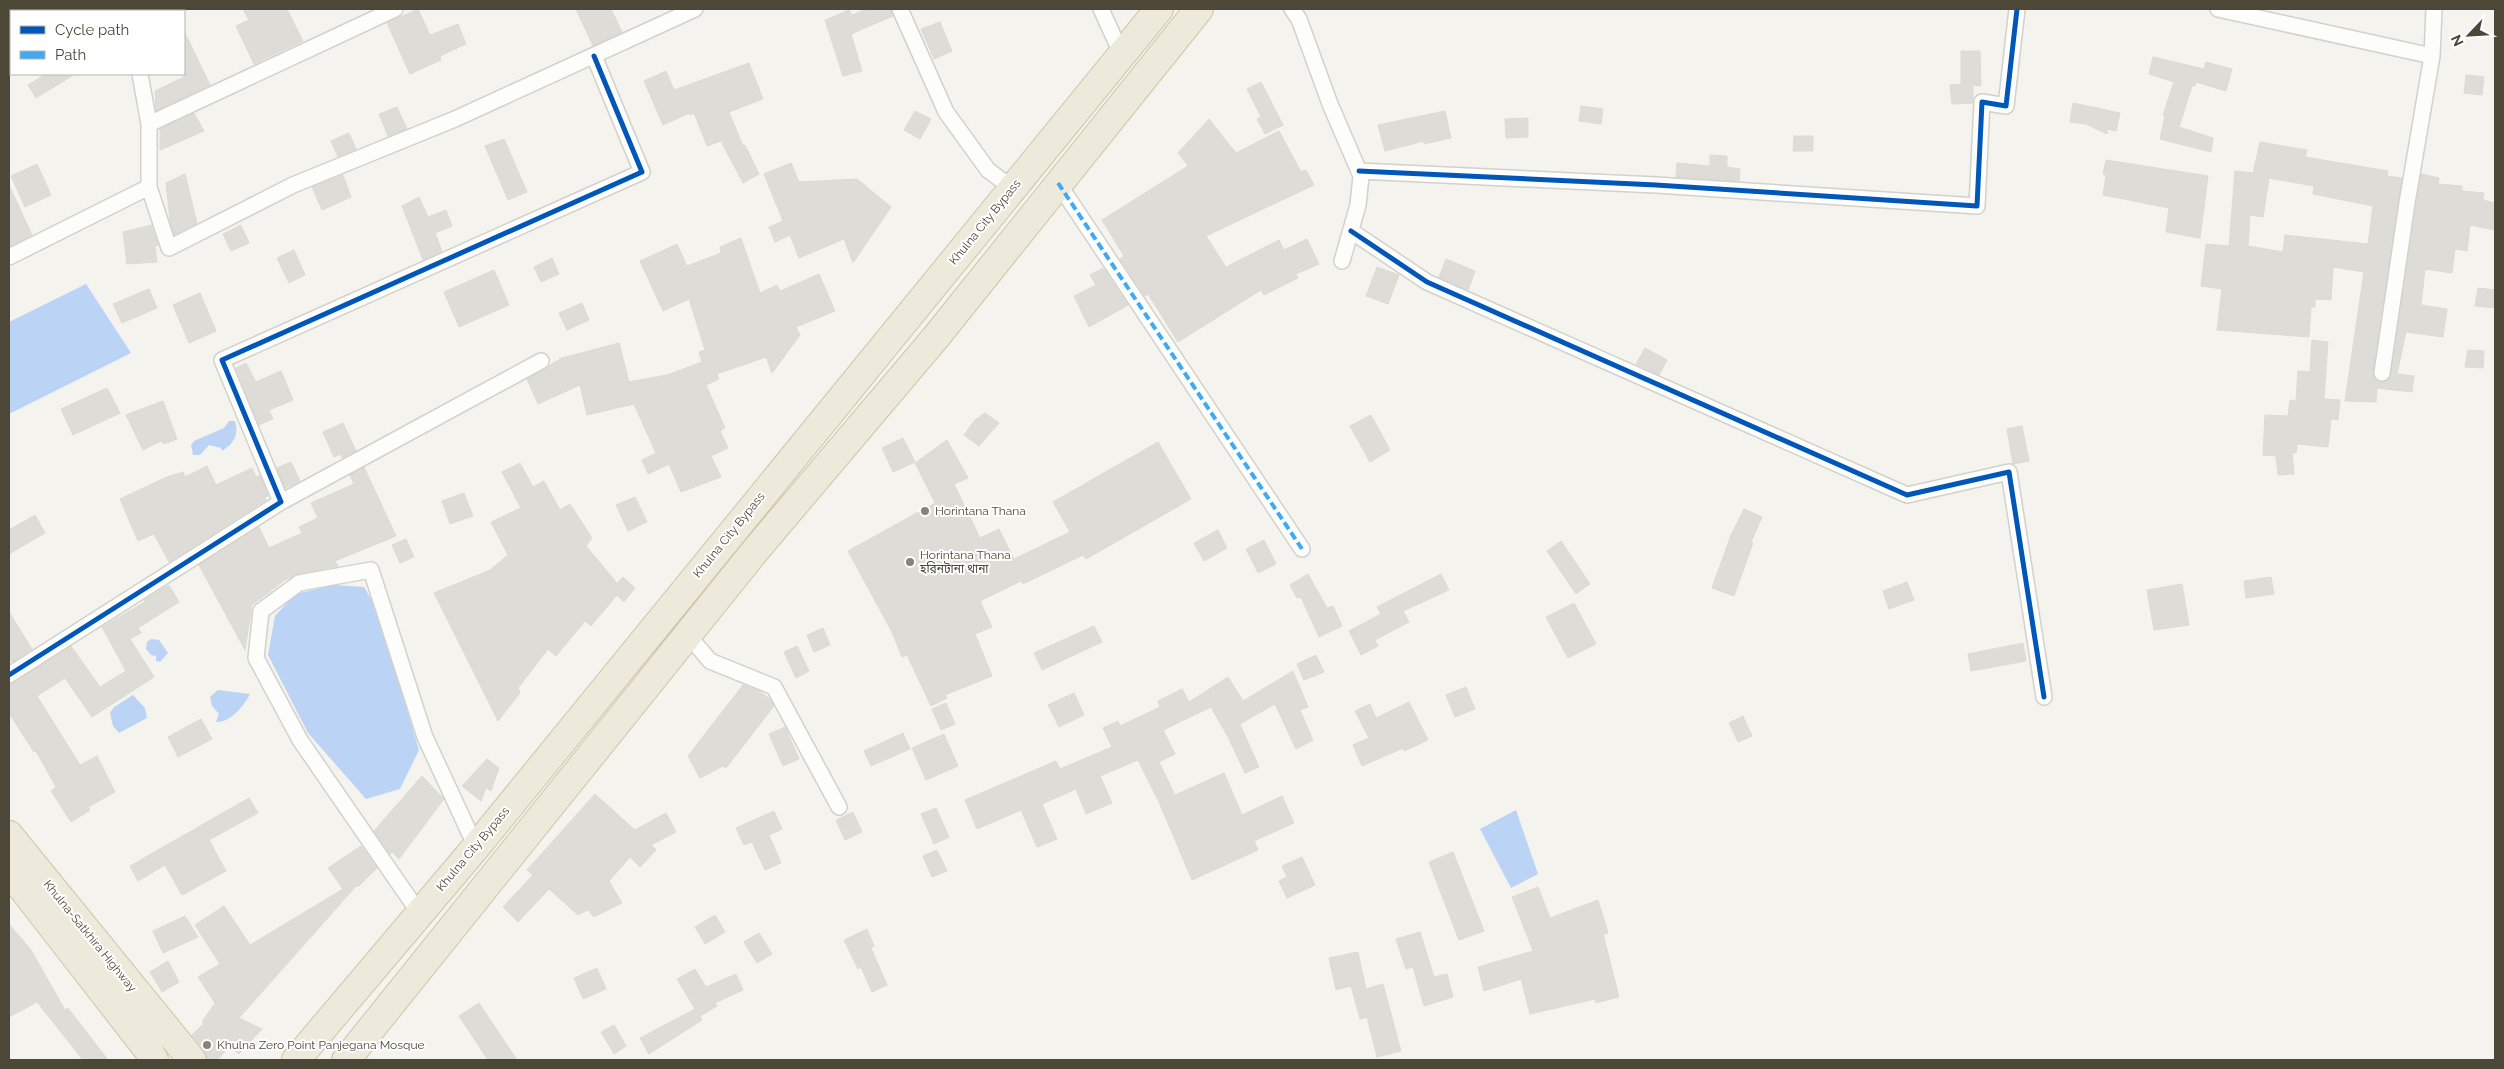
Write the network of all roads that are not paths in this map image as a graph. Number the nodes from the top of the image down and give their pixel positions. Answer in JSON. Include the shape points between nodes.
{"nodes":[{"id":1,"x":395,"y":9,"type":"edge"},
{"id":2,"x":695,"y":9,"type":"edge"},
{"id":3,"x":900,"y":9,"type":"edge"},
{"id":4,"x":1101,"y":9,"type":"edge"},
{"id":5,"x":1159,"y":9,"type":"edge"},
{"id":6,"x":1199,"y":9,"type":"edge"},
{"id":7,"x":1292,"y":9,"type":"edge"},
{"id":8,"x":2016,"y":9,"type":"edge"},
{"id":9,"x":2218,"y":9,"type":"edge"},
{"id":10,"x":2434,"y":9,"type":"edge"},
{"id":11,"x":1121,"y":53,"type":"junction"},
{"id":12,"x":594,"y":56,"type":"junction"},
{"id":13,"x":2432,"y":56,"type":"junction"},
{"id":14,"x":140,"y":75,"type":"edge"},
{"id":15,"x":149,"y":124,"type":"junction"},
{"id":16,"x":1359,"y":172,"type":"junction"},
{"id":17,"x":1058,"y":183,"type":"junction"},
{"id":18,"x":149,"y":187,"type":"junction"},
{"id":19,"x":1012,"y":188,"type":"junction"},
{"id":20,"x":1351,"y":231,"type":"junction"},
{"id":21,"x":9,"y":257,"type":"edge"},
{"id":22,"x":1342,"y":261,"type":"dead end"},
{"id":23,"x":542,"y":361,"type":"dead end"},
{"id":24,"x":2382,"y":372,"type":"dead end"},
{"id":25,"x":282,"y":502,"type":"junction"},
{"id":26,"x":1302,"y":549,"type":"dead end"},
{"id":27,"x":689,"y":636,"type":"junction"},
{"id":28,"x":9,"y":675,"type":"edge"},
{"id":29,"x":2044,"y":697,"type":"dead end"},
{"id":30,"x":839,"y":807,"type":"dead end"},
{"id":31,"x":9,"y":835,"type":"edge"},
{"id":32,"x":476,"y":847,"type":"junction"},
{"id":33,"x":9,"y":871,"type":"edge"},
{"id":34,"x":420,"y":914,"type":"junction"},
{"id":35,"x":154,"y":1060,"type":"edge"},
{"id":36,"x":192,"y":1060,"type":"edge"},
{"id":37,"x":296,"y":1060,"type":"edge"},
{"id":38,"x":346,"y":1060,"type":"edge"}],
"edges":[{"from":1,"to":15,"type":"street"},
{"from":2,"to":12,"type":"street"},
{"from":3,"to":19,"type":"street","via":[[946,112],[988,170]]},
{"from":4,"to":11,"type":"street"},
{"from":5,"to":11,"type":"highway","name":"Khulna City Bypass"},
{"from":6,"to":17,"type":"highway"},
{"from":7,"to":16,"type":"street","via":[[1299,19]]},
{"from":8,"to":16,"type":"street","via":[[2006,106],[1982,102],[1977,206],[1656,185]]},
{"from":9,"to":13,"type":"street"},
{"from":10,"to":13,"type":"street"},
{"from":11,"to":19,"type":"highway","name":"Khulna City Bypass"},
{"from":12,"to":18,"type":"street","via":[[455,119],[293,185],[169,248]]},
{"from":12,"to":25,"type":"street","via":[[642,172],[222,360]]},
{"from":13,"to":24,"type":"street"},
{"from":14,"to":15,"type":"street"},
{"from":15,"to":18,"type":"street"},
{"from":16,"to":20,"type":"street","via":[[1358,205]]},
{"from":17,"to":26,"type":"street"},
{"from":17,"to":27,"type":"highway","via":[[936,337],[755,551]]},
{"from":18,"to":21,"type":"street"},
{"from":19,"to":32,"type":"highway","name":"Khulna City Bypass"},
{"from":20,"to":22,"type":"street"},
{"from":20,"to":29,"type":"street","via":[[1427,282],[1907,494],[2009,472]]},
{"from":23,"to":25,"type":"street"},
{"from":25,"to":28,"type":"street"},
{"from":27,"to":30,"type":"street","via":[[710,661],[774,687]]},
{"from":27,"to":38,"type":"highway"},
{"from":31,"to":36,"type":"highway","name":"Khulna-Satkhira Highway"},
{"from":32,"to":34,"type":"highway","name":"Khulna City Bypass"},
{"from":32,"to":34,"type":"street","via":[[426,737],[371,570],[299,583],[261,611],[256,658],[260,666],[300,740]]},
{"from":33,"to":35,"type":"highway"},
{"from":34,"to":37,"type":"highway","name":"Khulna City Bypass"}]}
